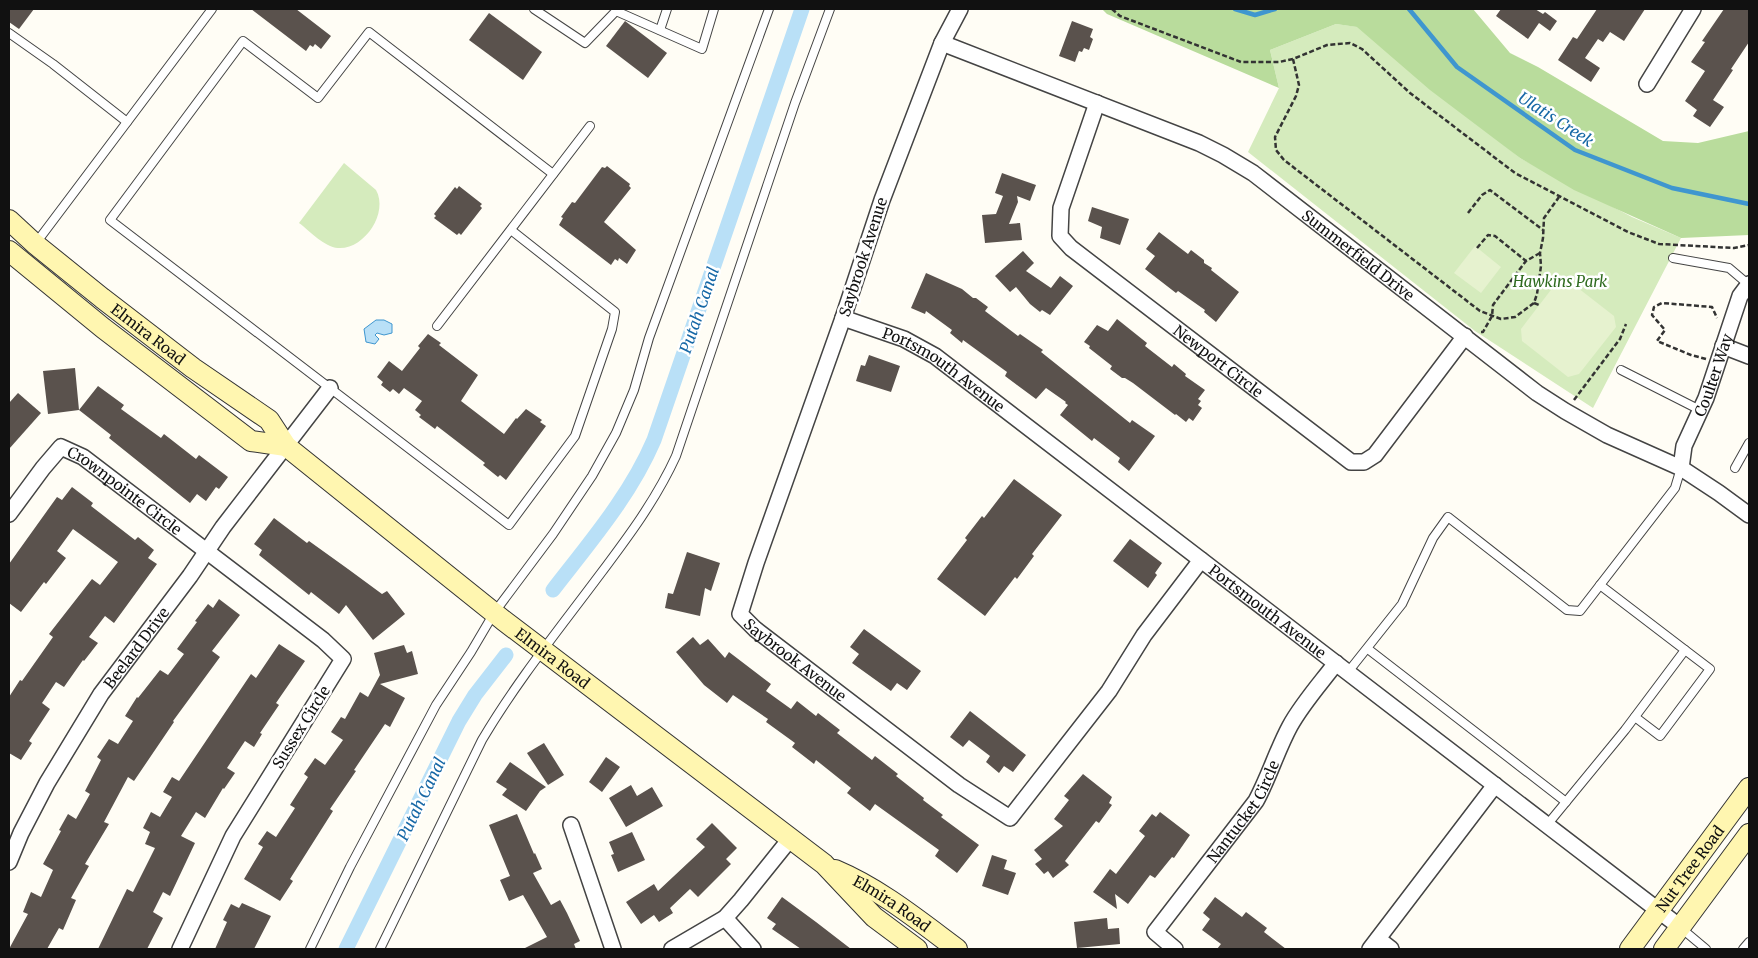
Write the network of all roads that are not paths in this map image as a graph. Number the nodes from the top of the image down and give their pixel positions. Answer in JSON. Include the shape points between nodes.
{"nodes":[{"id":1,"x":212,"y":9,"type":"edge"},
{"id":2,"x":534,"y":9,"type":"edge"},
{"id":3,"x":667,"y":9,"type":"edge"},
{"id":4,"x":714,"y":9,"type":"edge"},
{"id":5,"x":769,"y":9,"type":"edge"},
{"id":6,"x":830,"y":9,"type":"edge"},
{"id":7,"x":960,"y":9,"type":"edge"},
{"id":8,"x":1693,"y":9,"type":"edge"},
{"id":9,"x":616,"y":10,"type":"edge"},
{"id":10,"x":660,"y":30,"type":"junction"},
{"id":11,"x":9,"y":33,"type":"edge"},
{"id":12,"x":942,"y":42,"type":"junction"},
{"id":13,"x":1647,"y":84,"type":"dead end"},
{"id":14,"x":1097,"y":103,"type":"junction"},
{"id":15,"x":127,"y":122,"type":"junction"},
{"id":16,"x":590,"y":126,"type":"dead end"},
{"id":17,"x":553,"y":174,"type":"junction"},
{"id":18,"x":9,"y":220,"type":"edge"},
{"id":19,"x":511,"y":230,"type":"junction"},
{"id":20,"x":36,"y":244,"type":"junction"},
{"id":21,"x":9,"y":251,"type":"edge"},
{"id":22,"x":1673,"y":258,"type":"dead end"},
{"id":23,"x":1749,"y":284,"type":"edge"},
{"id":24,"x":843,"y":318,"type":"junction"},
{"id":25,"x":437,"y":326,"type":"dead end"},
{"id":26,"x":1472,"y":334,"type":"junction"},
{"id":27,"x":1723,"y":346,"type":"junction"},
{"id":28,"x":1749,"y":356,"type":"edge"},
{"id":29,"x":1621,"y":370,"type":"dead end"},
{"id":30,"x":330,"y":388,"type":"junction"},
{"id":31,"x":1700,"y":410,"type":"junction"},
{"id":32,"x":1749,"y":443,"type":"edge"},
{"id":33,"x":286,"y":446,"type":"junction"},
{"id":34,"x":1681,"y":468,"type":"junction"},
{"id":35,"x":1735,"y":468,"type":"dead end"},
{"id":36,"x":9,"y":514,"type":"edge"},
{"id":37,"x":1749,"y":515,"type":"edge"},
{"id":38,"x":207,"y":552,"type":"junction"},
{"id":39,"x":1201,"y":560,"type":"junction"},
{"id":40,"x":1600,"y":585,"type":"junction"},
{"id":41,"x":494,"y":612,"type":"junction"},
{"id":42,"x":1368,"y":649,"type":"junction"},
{"id":43,"x":544,"y":650,"type":"junction"},
{"id":44,"x":1685,"y":650,"type":"junction"},
{"id":45,"x":1342,"y":668,"type":"junction"},
{"id":46,"x":1635,"y":717,"type":"junction"},
{"id":47,"x":1495,"y":785,"type":"junction"},
{"id":48,"x":1749,"y":788,"type":"edge"},
{"id":49,"x":1566,"y":802,"type":"junction"},
{"id":50,"x":571,"y":825,"type":"dead end"},
{"id":51,"x":1547,"y":825,"type":"junction"},
{"id":52,"x":1749,"y":834,"type":"edge"},
{"id":53,"x":790,"y":839,"type":"junction"},
{"id":54,"x":9,"y":862,"type":"edge"},
{"id":55,"x":824,"y":864,"type":"junction"},
{"id":56,"x":1659,"y":911,"type":"junction"},
{"id":57,"x":725,"y":918,"type":"junction"},
{"id":58,"x":1680,"y":927,"type":"junction"},
{"id":59,"x":1749,"y":942,"type":"edge"},
{"id":60,"x":1374,"y":944,"type":"edge"},
{"id":61,"x":180,"y":949,"type":"edge"},
{"id":62,"x":310,"y":949,"type":"edge"},
{"id":63,"x":380,"y":949,"type":"edge"},
{"id":64,"x":613,"y":949,"type":"edge"},
{"id":65,"x":672,"y":949,"type":"edge"},
{"id":66,"x":753,"y":949,"type":"edge"},
{"id":67,"x":918,"y":949,"type":"edge"},
{"id":68,"x":957,"y":949,"type":"edge"},
{"id":69,"x":1175,"y":949,"type":"edge"},
{"id":70,"x":1391,"y":949,"type":"edge"},
{"id":71,"x":1630,"y":949,"type":"edge"},
{"id":72,"x":1664,"y":949,"type":"edge"},
{"id":73,"x":1706,"y":949,"type":"edge"},
{"id":74,"x":1743,"y":949,"type":"edge"}],
"edges":[{"from":1,"to":15,"type":"lane"},
{"from":2,"to":9,"type":"lane","via":[[585,43]]},
{"from":3,"to":10,"type":"lane"},
{"from":4,"to":10,"type":"lane","via":[[702,49]]},
{"from":5,"to":41,"type":"lane","via":[[616,434],[559,526]]},
{"from":6,"to":43,"type":"lane","via":[[672,464],[629,535]]},
{"from":7,"to":12,"type":"street","name":"Saybrook Avenue"},
{"from":8,"to":13,"type":"street"},
{"from":9,"to":10,"type":"lane"},
{"from":11,"to":15,"type":"lane"},
{"from":12,"to":14,"type":"street","name":"Summerfield Drive"},
{"from":12,"to":24,"type":"street","name":"Saybrook Avenue","via":[[882,200]]},
{"from":14,"to":26,"type":"street","name":"Summerfield Drive","via":[[1224,154]]},
{"from":14,"to":26,"type":"street","name":"Newport Circle","via":[[1061,208],[1060,236],[1071,248],[1351,462],[1364,462],[1375,455]]},
{"from":15,"to":20,"type":"lane"},
{"from":16,"to":17,"type":"lane"},
{"from":17,"to":19,"type":"lane"},
{"from":17,"to":30,"type":"lane","via":[[369,32],[318,98],[242,41],[110,220]]},
{"from":18,"to":20,"type":"main road","name":"Elmira Road"},
{"from":19,"to":25,"type":"lane"},
{"from":19,"to":30,"type":"lane","via":[[614,312],[612,329],[575,436],[508,524]]},
{"from":20,"to":33,"type":"main road","name":"Elmira Road","via":[[193,368],[269,420]]},
{"from":21,"to":33,"type":"main road","name":"Elmira Road","via":[[102,328],[251,441]]},
{"from":22,"to":23,"type":"lane","via":[[1729,268]]},
{"from":23,"to":27,"type":"street","name":"Coulter Way","via":[[1740,296]]},
{"from":24,"to":39,"type":"street","name":"Portsmouth Avenue","via":[[904,339],[936,356]]},
{"from":24,"to":39,"type":"street","name":"Saybrook Avenue","via":[[740,614],[755,629],[980,800],[1010,818],[1109,691],[1144,635]]},
{"from":26,"to":34,"type":"street","name":"Summerfield Drive","via":[[1537,394],[1607,435]]},
{"from":27,"to":28,"type":"street"},
{"from":27,"to":31,"type":"street","name":"Coulter Way"},
{"from":29,"to":31,"type":"lane"},
{"from":30,"to":33,"type":"street","name":"Beelard Drive"},
{"from":31,"to":34,"type":"street","name":"Coulter Way","via":[[1684,446]]},
{"from":32,"to":35,"type":"lane"},
{"from":33,"to":38,"type":"street","name":"Beelard Drive"},
{"from":33,"to":41,"type":"main road","name":"Elmira Road"},
{"from":34,"to":37,"type":"street","name":"Summerfield Drive"},
{"from":34,"to":40,"type":"lane","via":[[1675,488]]},
{"from":36,"to":38,"type":"street","name":"Crownpointe Circle","via":[[61,447],[83,457]]},
{"from":38,"to":54,"type":"street","name":"Beelard Drive","via":[[82,723],[47,783]]},
{"from":38,"to":61,"type":"street","name":"Sussex Circle","via":[[323,640],[342,659],[233,836]]},
{"from":39,"to":45,"type":"street","name":"Portsmouth Avenue"},
{"from":40,"to":42,"type":"lane","via":[[1580,611],[1567,610],[1448,517],[1433,538],[1402,604]]},
{"from":40,"to":44,"type":"lane"},
{"from":41,"to":43,"type":"main road","name":"Elmira Road"},
{"from":41,"to":62,"type":"lane","via":[[436,706]]},
{"from":42,"to":45,"type":"lane"},
{"from":42,"to":49,"type":"lane"},
{"from":43,"to":53,"type":"main road","name":"Elmira Road"},
{"from":43,"to":63,"type":"lane","via":[[482,740]]},
{"from":44,"to":46,"type":"lane"},
{"from":44,"to":46,"type":"lane","via":[[1710,669],[1666,728],[1660,736]]},
{"from":45,"to":47,"type":"street","name":"Portsmouth Avenue"},
{"from":45,"to":69,"type":"street","name":"Nantucket Circle","via":[[1301,708],[1256,801],[1155,932]]},
{"from":46,"to":49,"type":"lane"},
{"from":47,"to":51,"type":"street","name":"Portsmouth Avenue"},
{"from":47,"to":60,"type":"street"},
{"from":48,"to":56,"type":"main road","name":"Nut Tree Road"},
{"from":49,"to":51,"type":"lane"},
{"from":50,"to":64,"type":"street"},
{"from":51,"to":56,"type":"street","name":"Portsmouth Avenue"},
{"from":52,"to":58,"type":"main road","name":"Nut Tree Road"},
{"from":53,"to":55,"type":"main road","name":"Elmira Road"},
{"from":53,"to":57,"type":"street"},
{"from":55,"to":67,"type":"main road","name":"Elmira Road","via":[[874,917]]},
{"from":55,"to":68,"type":"main road","name":"Elmira Road","via":[[888,898]]},
{"from":56,"to":58,"type":"street","name":"Portsmouth Avenue"},
{"from":56,"to":71,"type":"main road","name":"Nut Tree Road"},
{"from":57,"to":65,"type":"street"},
{"from":57,"to":66,"type":"street"},
{"from":58,"to":72,"type":"main road","name":"Nut Tree Road"},
{"from":58,"to":73,"type":"lane"},
{"from":59,"to":74,"type":"lane"},
{"from":60,"to":70,"type":"street"}]}
